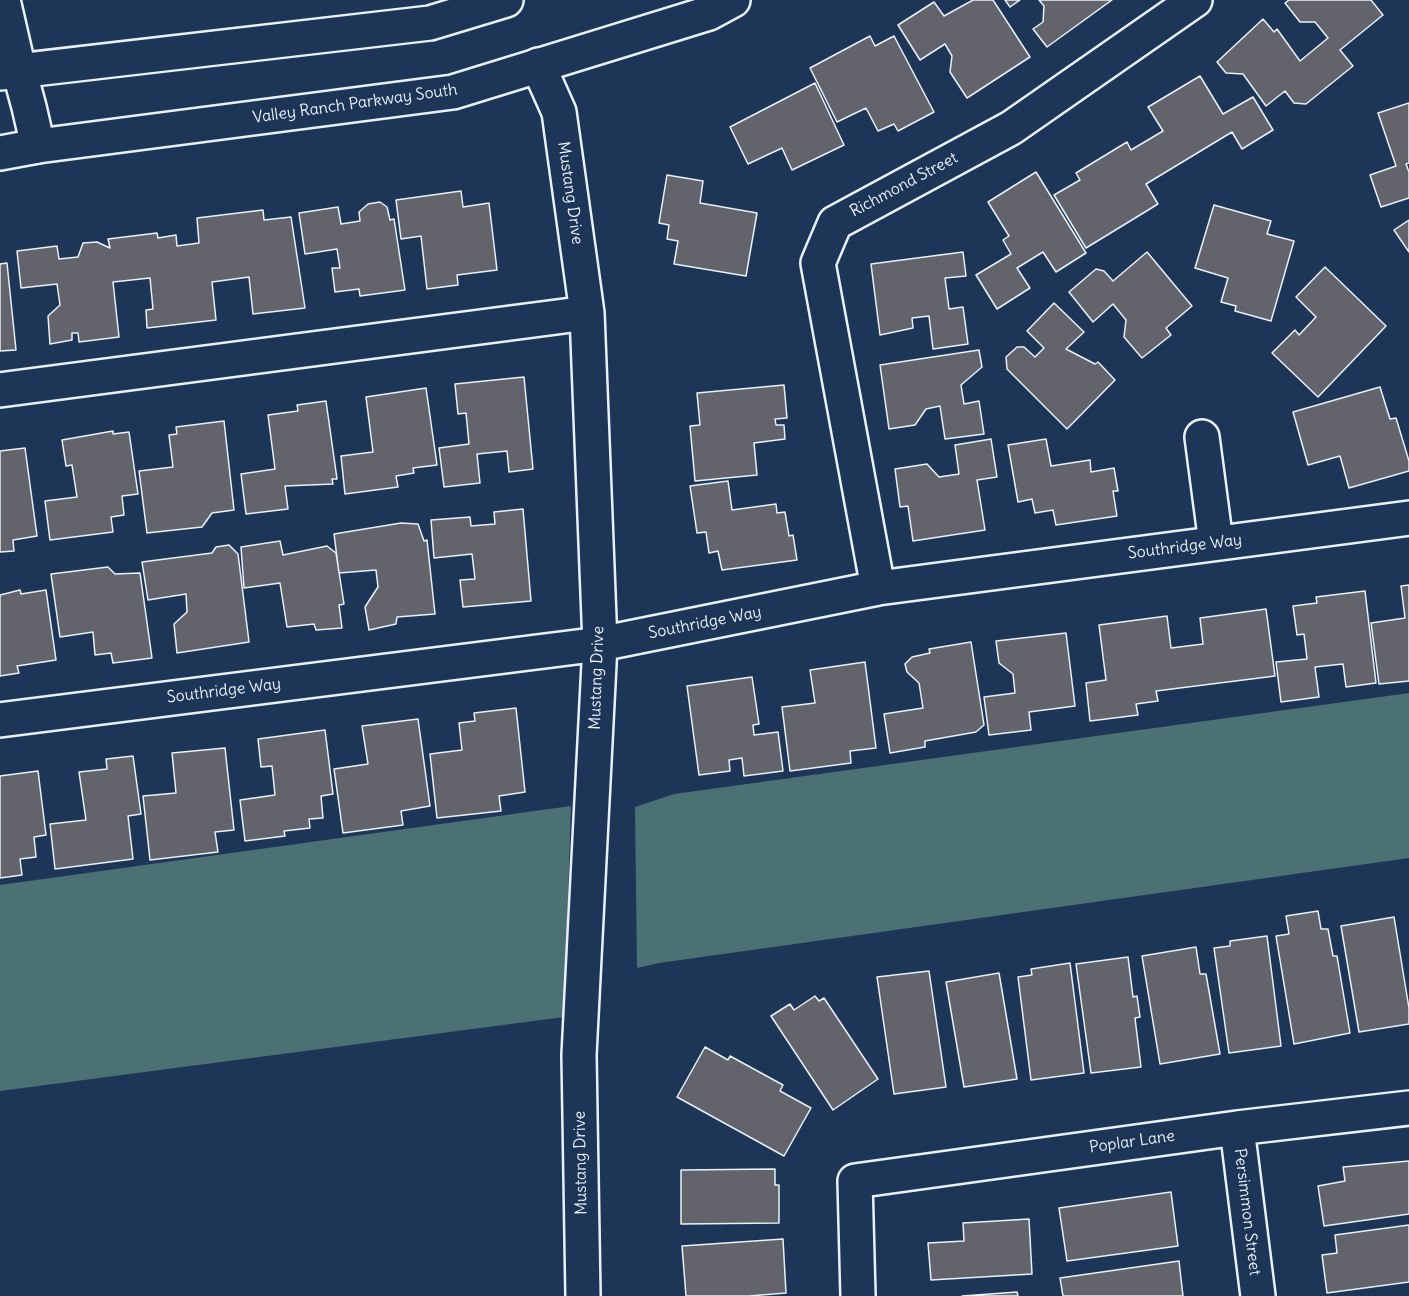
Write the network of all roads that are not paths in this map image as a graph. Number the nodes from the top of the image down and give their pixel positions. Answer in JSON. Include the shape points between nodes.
{"nodes":[{"id":1,"x":3,"y":0,"type":"edge"},
{"id":2,"x":733,"y":0,"type":"edge"},
{"id":3,"x":1195,"y":0,"type":"edge"},
{"id":4,"x":496,"y":2,"type":"edge"},
{"id":5,"x":538,"y":65,"type":"junction"},
{"id":6,"x":9,"y":72,"type":"edge"},
{"id":7,"x":38,"y":146,"type":"junction"},
{"id":8,"x":0,"y":153,"type":"edge"},
{"id":9,"x":587,"y":313,"type":"junction"},
{"id":10,"x":0,"y":390,"type":"edge"},
{"id":11,"x":1202,"y":437,"type":"dead end"},
{"id":12,"x":1409,"y":518,"type":"edge"},
{"id":13,"x":1216,"y":543,"type":"junction"},
{"id":14,"x":878,"y":588,"type":"junction"},
{"id":15,"x":600,"y":644,"type":"junction"},
{"id":16,"x":0,"y":720,"type":"edge"},
{"id":17,"x":1409,"y":1108,"type":"edge"},
{"id":18,"x":1236,"y":1128,"type":"junction"},
{"id":19,"x":583,"y":1296,"type":"edge"},
{"id":20,"x":858,"y":1296,"type":"edge"},
{"id":21,"x":1258,"y":1296,"type":"edge"}],
"edges":[{"from":1,"to":6,"type":"street"},
{"from":2,"to":5,"type":"street","name":"Valley Ranch Parkway South","via":[[709,13]]},
{"from":3,"to":14,"type":"street","name":"Richmond Street","via":[[1011,128],[835,223],[818,263]]},
{"from":4,"to":6,"type":"street","via":[[430,23]]},
{"from":5,"to":7,"type":"street","name":"Valley Ranch Parkway South","via":[[453,92]]},
{"from":5,"to":9,"type":"street","name":"Mustang Drive","via":[[558,112]]},
{"from":6,"to":7,"type":"street","via":[[29,106]]},
{"from":7,"to":8,"type":"street","name":"Valley Ranch Parkway South"},
{"from":9,"to":10,"type":"street"},
{"from":9,"to":15,"type":"street","name":"Mustang Drive"},
{"from":11,"to":13,"type":"street"},
{"from":12,"to":13,"type":"street","name":"Southridge Way"},
{"from":13,"to":14,"type":"street","name":"Southridge Way"},
{"from":14,"to":15,"type":"street","name":"Southridge Way"},
{"from":15,"to":16,"type":"street","name":"Southridge Way"},
{"from":15,"to":19,"type":"street","name":"Mustang Drive","via":[[579,1055]]},
{"from":17,"to":18,"type":"street","name":"Poplar Lane"},
{"from":18,"to":20,"type":"street","name":"Poplar Lane","via":[[855,1181]]},
{"from":18,"to":21,"type":"street","name":"Persimmon Street"}]}
